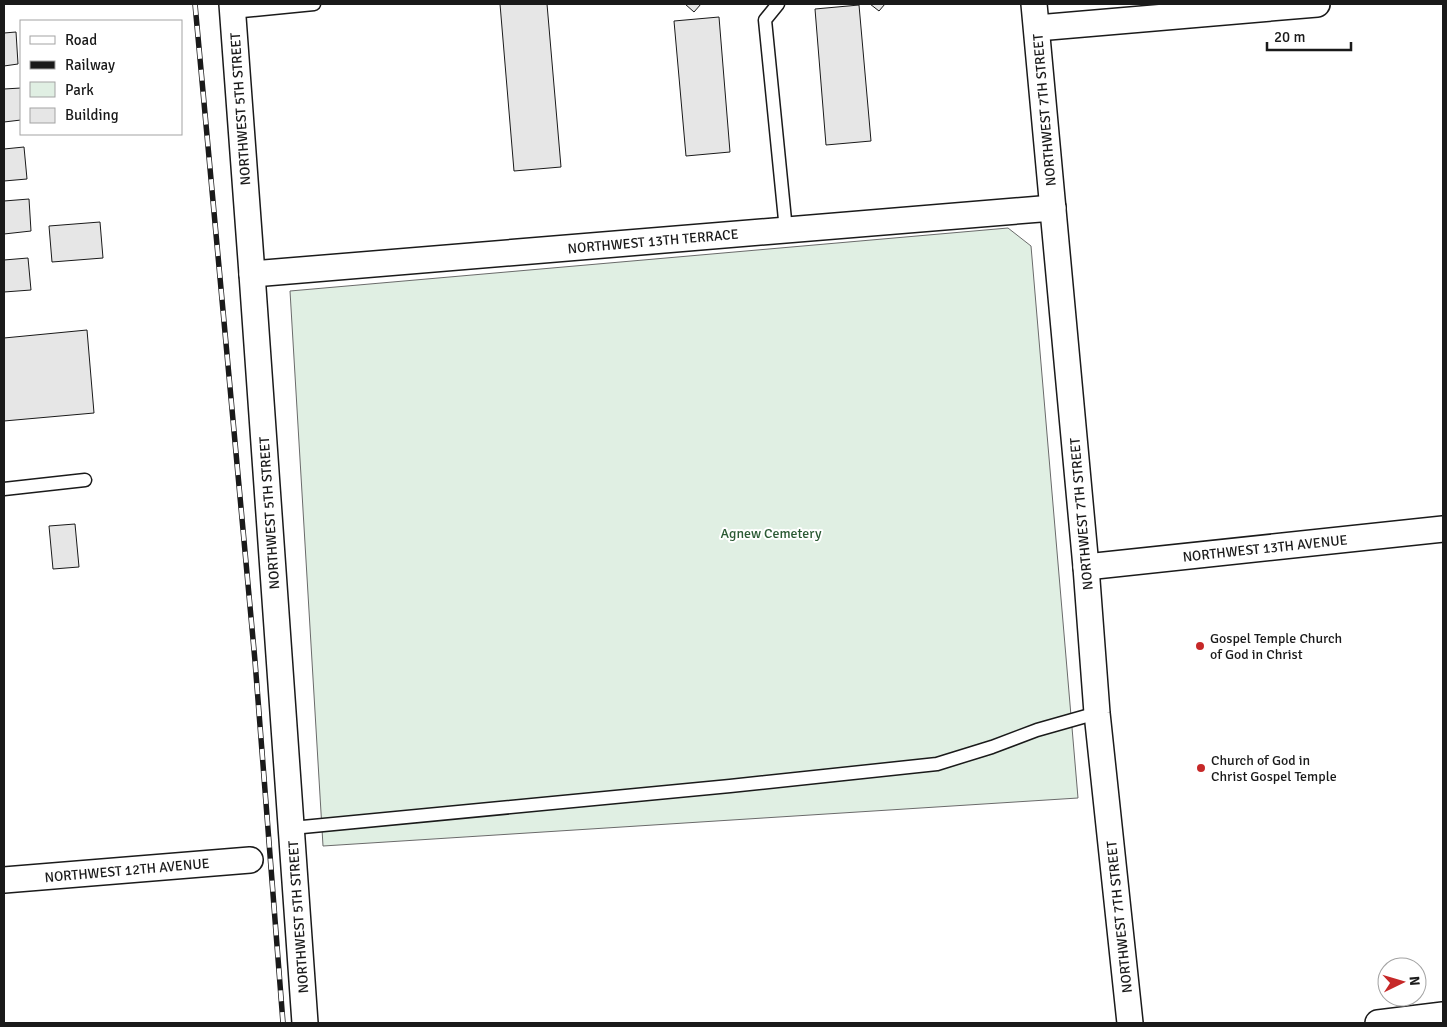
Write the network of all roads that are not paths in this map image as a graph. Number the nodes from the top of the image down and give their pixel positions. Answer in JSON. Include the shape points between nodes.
{"nodes":[{"id":1,"x":314,"y":4,"type":"edge"},
{"id":2,"x":778,"y":4,"type":"edge"},
{"id":3,"x":1034,"y":4,"type":"edge"},
{"id":4,"x":1317,"y":4,"type":"edge"},
{"id":5,"x":232,"y":8,"type":"edge"},
{"id":6,"x":1037,"y":28,"type":"junction"},
{"id":7,"x":1053,"y":208,"type":"junction"},
{"id":8,"x":786,"y":230,"type":"junction"},
{"id":9,"x":252,"y":274,"type":"junction"},
{"id":10,"x":85,"y":480,"type":"dead end"},
{"id":11,"x":4,"y":489,"type":"edge"},
{"id":12,"x":1443,"y":529,"type":"edge"},
{"id":13,"x":1086,"y":567,"type":"junction"},
{"id":14,"x":1097,"y":713,"type":"junction"},
{"id":15,"x":292,"y":828,"type":"junction"},
{"id":16,"x":250,"y":860,"type":"dead end"},
{"id":17,"x":4,"y":880,"type":"edge"},
{"id":18,"x":1443,"y":1016,"type":"edge"},
{"id":19,"x":305,"y":1023,"type":"edge"},
{"id":20,"x":1130,"y":1023,"type":"edge"},
{"id":21,"x":1378,"y":1023,"type":"edge"}],
"edges":[{"from":1,"to":5,"type":"lane"},
{"from":2,"to":8,"type":"lane","via":[[765,20]]},
{"from":3,"to":6,"type":"street","name":"NORTHWEST 7TH STREET"},
{"from":4,"to":6,"type":"street"},
{"from":5,"to":9,"type":"street","name":"NORTHWEST 5TH STREET"},
{"from":6,"to":7,"type":"street","name":"NORTHWEST 7TH STREET"},
{"from":7,"to":8,"type":"street","name":"NORTHWEST 13TH TERRACE"},
{"from":7,"to":13,"type":"street","name":"NORTHWEST 7TH STREET"},
{"from":8,"to":9,"type":"street","name":"NORTHWEST 13TH TERRACE"},
{"from":9,"to":15,"type":"street","name":"NORTHWEST 5TH STREET"},
{"from":10,"to":11,"type":"lane"},
{"from":12,"to":13,"type":"street","name":"NORTHWEST 13TH AVENUE"},
{"from":13,"to":14,"type":"street","name":"NORTHWEST 7TH STREET"},
{"from":14,"to":15,"type":"lane","via":[[937,764]]},
{"from":14,"to":20,"type":"street","name":"NORTHWEST 7TH STREET"},
{"from":15,"to":19,"type":"street","name":"NORTHWEST 5TH STREET"},
{"from":16,"to":17,"type":"street","name":"NORTHWEST 12TH AVENUE"},
{"from":18,"to":21,"type":"street"}]}
